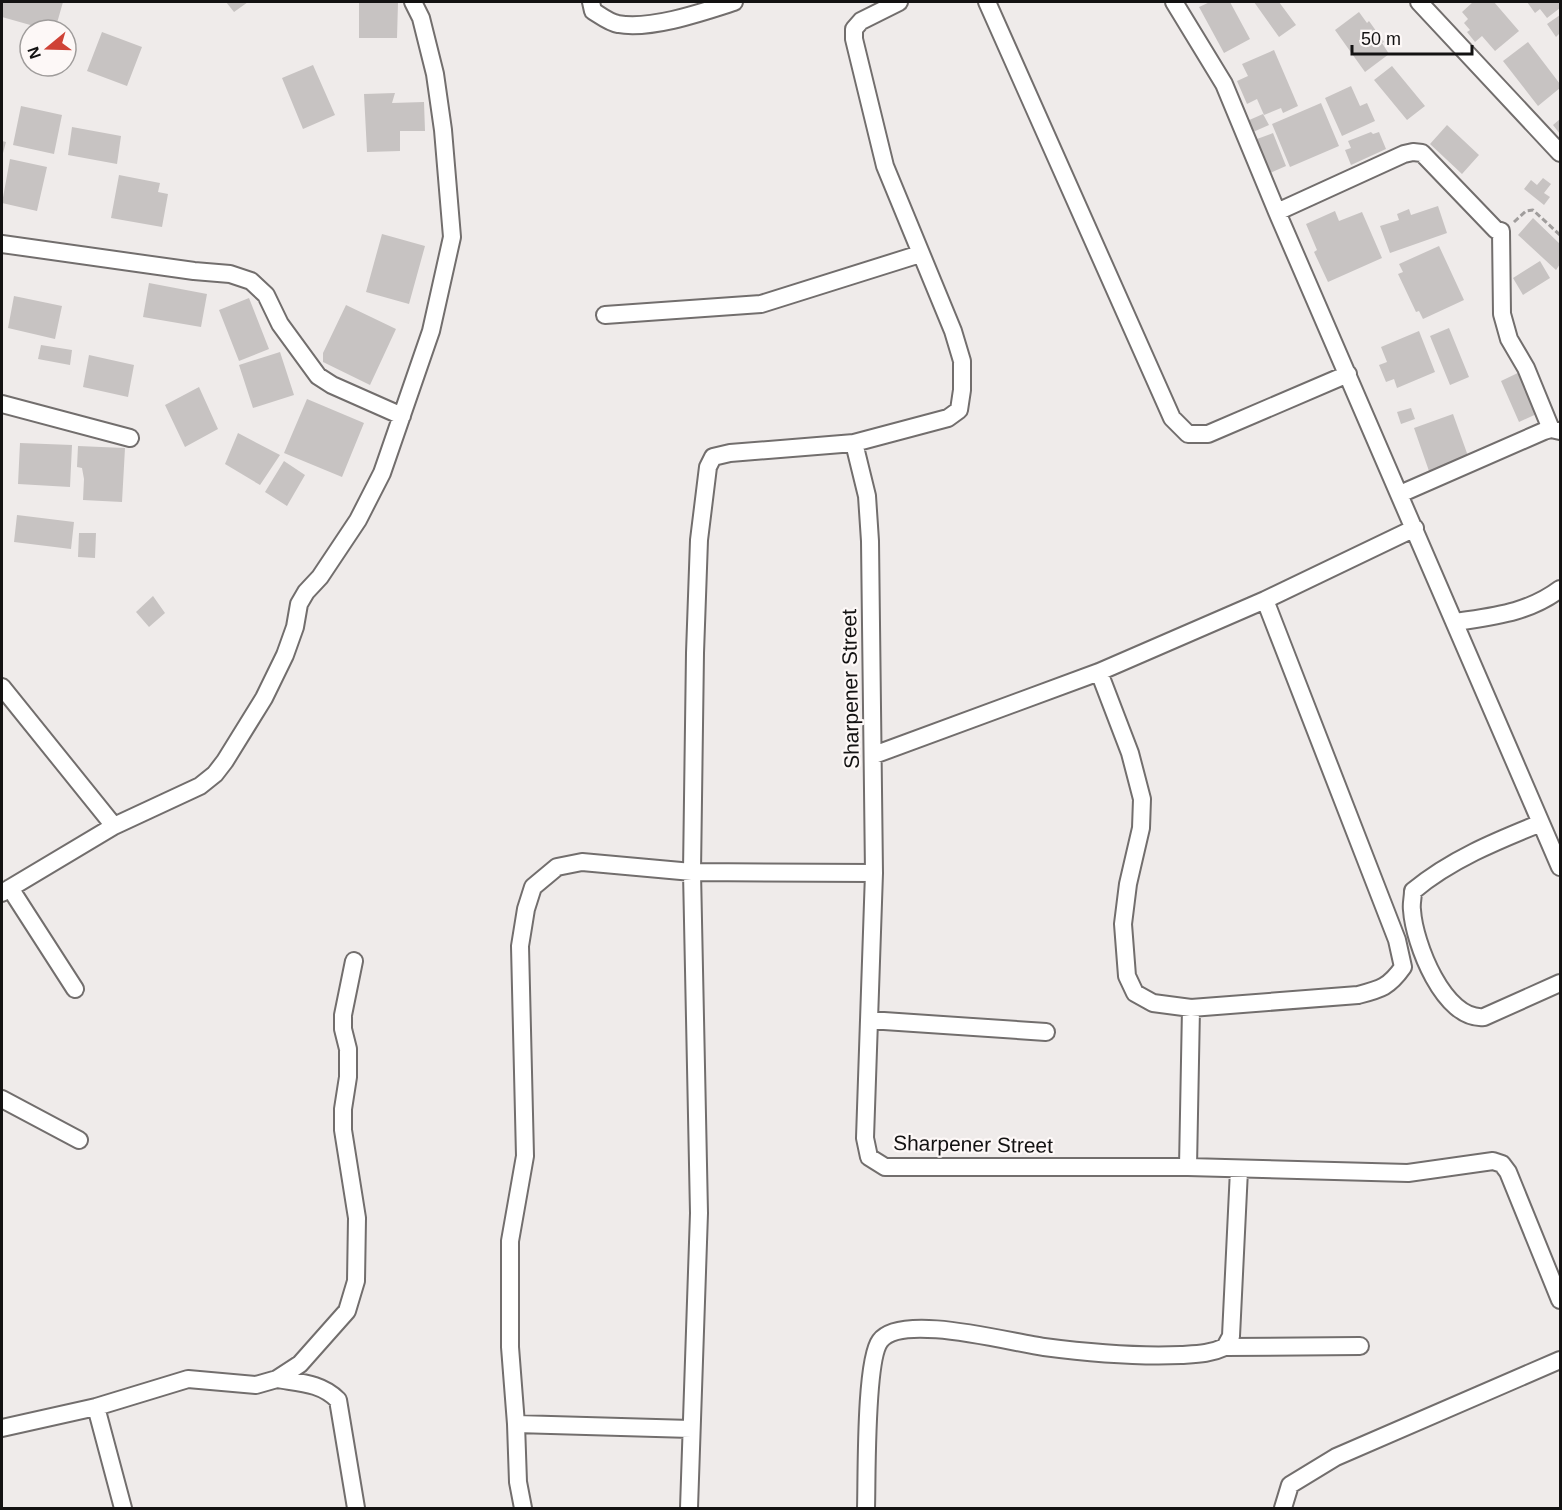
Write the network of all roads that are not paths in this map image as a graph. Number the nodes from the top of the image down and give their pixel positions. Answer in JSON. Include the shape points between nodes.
{"nodes":[{"id":1,"x":413,"y":2,"type":"edge"},
{"id":2,"x":591,"y":2,"type":"edge"},
{"id":3,"x":734,"y":2,"type":"edge"},
{"id":4,"x":899,"y":2,"type":"edge"},
{"id":5,"x":987,"y":2,"type":"edge"},
{"id":6,"x":1174,"y":2,"type":"edge"},
{"id":7,"x":1419,"y":2,"type":"edge"},
{"id":8,"x":1560,"y":153,"type":"edge"},
{"id":9,"x":1277,"y":212,"type":"junction"},
{"id":10,"x":2,"y":244,"type":"edge"},
{"id":11,"x":920,"y":254,"type":"junction"},
{"id":12,"x":605,"y":315,"type":"dead end"},
{"id":13,"x":1348,"y":374,"type":"junction"},
{"id":14,"x":2,"y":404,"type":"edge"},
{"id":15,"x":402,"y":416,"type":"junction"},
{"id":16,"x":1556,"y":430,"type":"edge"},
{"id":17,"x":130,"y":438,"type":"dead end"},
{"id":18,"x":854,"y":443,"type":"junction"},
{"id":19,"x":1400,"y":494,"type":"junction"},
{"id":20,"x":1415,"y":528,"type":"junction"},
{"id":21,"x":1560,"y":589,"type":"edge"},
{"id":22,"x":1265,"y":600,"type":"junction"},
{"id":23,"x":1456,"y":622,"type":"junction"},
{"id":24,"x":1099,"y":672,"type":"junction"},
{"id":25,"x":2,"y":687,"type":"edge"},
{"id":26,"x":874,"y":755,"type":"junction"},
{"id":27,"x":1541,"y":823,"type":"junction"},
{"id":28,"x":114,"y":826,"type":"junction"},
{"id":29,"x":1560,"y":867,"type":"edge"},
{"id":30,"x":692,"y":872,"type":"junction"},
{"id":31,"x":874,"y":873,"type":"junction"},
{"id":32,"x":6,"y":891,"type":"edge"},
{"id":33,"x":354,"y":961,"type":"dead end"},
{"id":34,"x":1560,"y":983,"type":"edge"},
{"id":35,"x":75,"y":989,"type":"dead end"},
{"id":36,"x":1191,"y":1008,"type":"junction"},
{"id":37,"x":869,"y":1020,"type":"junction"},
{"id":38,"x":1046,"y":1032,"type":"dead end"},
{"id":39,"x":2,"y":1099,"type":"edge"},
{"id":40,"x":79,"y":1140,"type":"dead end"},
{"id":41,"x":1188,"y":1167,"type":"junction"},
{"id":42,"x":1239,"y":1170,"type":"junction"},
{"id":43,"x":1560,"y":1300,"type":"edge"},
{"id":44,"x":1360,"y":1346,"type":"dead end"},
{"id":45,"x":1225,"y":1347,"type":"junction"},
{"id":46,"x":1560,"y":1360,"type":"edge"},
{"id":47,"x":277,"y":1380,"type":"junction"},
{"id":48,"x":96,"y":1407,"type":"junction"},
{"id":49,"x":516,"y":1424,"type":"junction"},
{"id":50,"x":2,"y":1428,"type":"edge"},
{"id":51,"x":692,"y":1429,"type":"junction"},
{"id":52,"x":123,"y":1509,"type":"edge"},
{"id":53,"x":356,"y":1509,"type":"edge"},
{"id":54,"x":523,"y":1509,"type":"edge"},
{"id":55,"x":689,"y":1509,"type":"edge"},
{"id":56,"x":866,"y":1509,"type":"edge"},
{"id":57,"x":1283,"y":1509,"type":"edge"}],
"edges":[{"from":1,"to":15,"type":"street","via":[[435,74],[452,237],[431,331]]},
{"from":2,"to":3,"type":"street","via":[[593,11],[605,18],[616,24],[632,25],[697,14]]},
{"from":4,"to":11,"type":"street","via":[[861,21],[854,29],[854,39],[885,166]]},
{"from":5,"to":13,"type":"street","via":[[1172,418],[1188,434],[1208,434]]},
{"from":6,"to":9,"type":"street","via":[[1224,84]]},
{"from":7,"to":8,"type":"street"},
{"from":9,"to":13,"type":"street"},
{"from":9,"to":16,"type":"street","via":[[1404,154],[1422,153],[1501,231],[1502,314],[1509,339]]},
{"from":10,"to":15,"type":"street","via":[[230,273],[251,280],[266,295],[280,324],[318,376]]},
{"from":11,"to":12,"type":"street","via":[[761,304]]},
{"from":11,"to":18,"type":"street","via":[[962,361],[958,410],[948,418]]},
{"from":13,"to":19,"type":"street"},
{"from":14,"to":17,"type":"street"},
{"from":15,"to":28,"type":"street","via":[[382,473],[358,520],[299,604],[285,655],[225,761],[200,786]]},
{"from":16,"to":19,"type":"street"},
{"from":18,"to":26,"type":"street","name":"Sharpener Street","via":[[867,496],[870,541]]},
{"from":18,"to":30,"type":"street","via":[[730,453],[714,457],[708,467],[698,551]]},
{"from":19,"to":20,"type":"street"},
{"from":20,"to":22,"type":"street"},
{"from":20,"to":23,"type":"street"},
{"from":21,"to":23,"type":"street","via":[[1547,599],[1509,614]]},
{"from":22,"to":24,"type":"street"},
{"from":22,"to":36,"type":"street","via":[[1397,940],[1403,967],[1382,989],[1358,995]]},
{"from":23,"to":27,"type":"street"},
{"from":24,"to":26,"type":"street"},
{"from":24,"to":36,"type":"street","via":[[1130,753],[1142,799],[1141,828],[1123,924],[1127,976],[1135,993],[1152,1003]]},
{"from":25,"to":28,"type":"street"},
{"from":26,"to":31,"type":"street","name":"Sharpener Street"},
{"from":27,"to":29,"type":"street"},
{"from":27,"to":34,"type":"street","via":[[1433,874],[1413,891],[1412,910],[1435,981],[1456,1006],[1473,1018],[1484,1017]]},
{"from":28,"to":32,"type":"street"},
{"from":30,"to":31,"type":"street"},
{"from":30,"to":49,"type":"street","via":[[582,862],[557,867],[533,887],[520,946],[525,1156],[510,1241],[510,1347]]},
{"from":30,"to":51,"type":"street","via":[[699,1213]]},
{"from":31,"to":37,"type":"street","name":"Sharpener Street"},
{"from":32,"to":35,"type":"street"},
{"from":33,"to":47,"type":"street","via":[[343,1015],[348,1049],[343,1130],[357,1218],[356,1281],[347,1311],[300,1364]]},
{"from":36,"to":41,"type":"street"},
{"from":37,"to":38,"type":"street"},
{"from":37,"to":41,"type":"street","name":"Sharpener Street","via":[[865,1138],[869,1157],[885,1167]]},
{"from":39,"to":40,"type":"street"},
{"from":41,"to":42,"type":"street","name":"Sharpener Street"},
{"from":42,"to":43,"type":"street","name":"Sharpener Street","via":[[1408,1173],[1480,1162],[1502,1164]]},
{"from":42,"to":45,"type":"street","via":[[1231,1336]]},
{"from":44,"to":45,"type":"street"},
{"from":45,"to":56,"type":"street","via":[[1212,1353],[1142,1357],[1043,1347],[956,1331],[919,1329],[889,1334],[875,1351]]},
{"from":46,"to":57,"type":"street","via":[[1336,1457],[1290,1485]]},
{"from":47,"to":48,"type":"street","via":[[256,1385],[188,1379]]},
{"from":47,"to":53,"type":"street","via":[[328,1390],[338,1400]]},
{"from":48,"to":50,"type":"street"},
{"from":48,"to":52,"type":"street"},
{"from":49,"to":51,"type":"street"},
{"from":49,"to":54,"type":"street"},
{"from":51,"to":55,"type":"street"}]}
